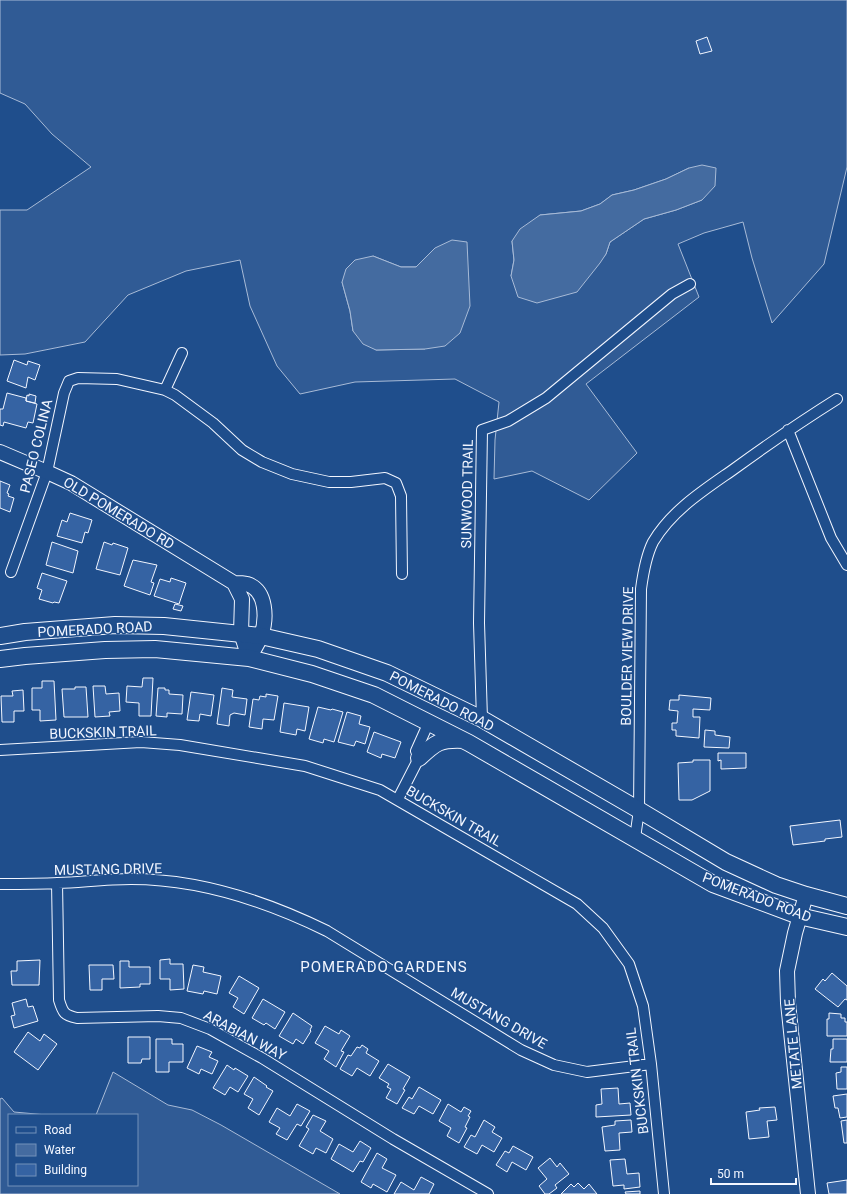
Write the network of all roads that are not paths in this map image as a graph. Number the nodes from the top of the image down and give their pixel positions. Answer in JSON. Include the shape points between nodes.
{"nodes":[{"id":1,"x":690,"y":284,"type":"dead end"},
{"id":2,"x":182,"y":354,"type":"dead end"},
{"id":3,"x":165,"y":390,"type":"junction"},
{"id":4,"x":837,"y":399,"type":"dead end"},
{"id":5,"x":788,"y":430,"type":"junction"},
{"id":6,"x":0,"y":452,"type":"edge"},
{"id":7,"x":47,"y":472,"type":"junction"},
{"id":8,"x":847,"y":565,"type":"edge"},
{"id":9,"x":10,"y":572,"type":"dead end"},
{"id":10,"x":402,"y":574,"type":"dead end"},
{"id":11,"x":234,"y":583,"type":"junction"},
{"id":12,"x":241,"y":633,"type":"junction"},
{"id":13,"x":0,"y":636,"type":"edge"},
{"id":14,"x":261,"y":636,"type":"junction"},
{"id":15,"x":249,"y":658,"type":"junction"},
{"id":16,"x":0,"y":659,"type":"edge"},
{"id":17,"x":482,"y":719,"type":"junction"},
{"id":18,"x":429,"y":722,"type":"junction"},
{"id":19,"x":464,"y":740,"type":"junction"},
{"id":20,"x":0,"y":750,"type":"edge"},
{"id":21,"x":419,"y":758,"type":"junction"},
{"id":22,"x":398,"y":799,"type":"junction"},
{"id":23,"x":639,"y":810,"type":"junction"},
{"id":24,"x":635,"y":838,"type":"junction"},
{"id":25,"x":57,"y":883,"type":"junction"},
{"id":26,"x":0,"y":884,"type":"edge"},
{"id":27,"x":806,"y":895,"type":"junction"},
{"id":28,"x":847,"y":906,"type":"edge"},
{"id":29,"x":799,"y":916,"type":"junction"},
{"id":30,"x":847,"y":927,"type":"edge"},
{"id":31,"x":651,"y":1064,"type":"junction"},
{"id":32,"x":488,"y":1194,"type":"edge"},
{"id":33,"x":664,"y":1194,"type":"edge"},
{"id":34,"x":808,"y":1194,"type":"edge"}],
"edges":[{"from":1,"to":17,"type":"street","name":"SUNWOOD TRAIL","via":[[672,294],[546,398],[508,421],[482,430],[479,623]]},
{"from":2,"to":3,"type":"street"},
{"from":3,"to":7,"type":"street","name":"PASEO COLINA","via":[[117,379],[78,378],[69,381],[64,393]]},
{"from":3,"to":10,"type":"street","via":[[213,424],[242,450],[279,470],[323,481],[351,482],[386,478],[396,483],[401,496]]},
{"from":4,"to":5,"type":"street","name":"BOULDER VIEW DRIVE"},
{"from":5,"to":8,"type":"street","via":[[831,538]]},
{"from":5,"to":23,"type":"street","name":"BOULDER VIEW DRIVE","via":[[694,498],[670,519],[653,543],[643,572],[641,589]]},
{"from":6,"to":7,"type":"street","name":"OLD POMERADO RD"},
{"from":7,"to":9,"type":"street","name":"PASEO COLINA"},
{"from":7,"to":11,"type":"street","name":"OLD POMERADO RD","via":[[71,483]]},
{"from":11,"to":12,"type":"street","via":[[242,599]]},
{"from":11,"to":14,"type":"street","name":"OLD POMERADO RD","via":[[246,584],[256,589],[262,599],[264,622]]},
{"from":12,"to":13,"type":"main road","name":"POMERADO ROAD","via":[[164,626],[115,625]]},
{"from":12,"to":14,"type":"main road","name":"POMERADO ROAD"},
{"from":12,"to":15,"type":"street"},
{"from":14,"to":15,"type":"street","name":"OLD POMERADO RD"},
{"from":14,"to":17,"type":"main road","name":"POMERADO ROAD","via":[[318,650],[387,673]]},
{"from":15,"to":16,"type":"main road","name":"POMERADO ROAD","via":[[155,648]]},
{"from":15,"to":18,"type":"main road","name":"POMERADO ROAD","via":[[312,674],[374,695]]},
{"from":17,"to":18,"type":"main road","via":[[465,721],[449,713]]},
{"from":17,"to":23,"type":"main road","name":"POMERADO ROAD"},
{"from":18,"to":19,"type":"main road","name":"POMERADO ROAD"},
{"from":18,"to":21,"type":"street","via":[[416,751]]},
{"from":19,"to":21,"type":"main road","via":[[440,741]]},
{"from":19,"to":24,"type":"main road","name":"POMERADO ROAD"},
{"from":20,"to":22,"type":"street","name":"BUCKSKIN TRAIL","via":[[141,742],[180,745],[305,766],[380,790]]},
{"from":21,"to":22,"type":"street"},
{"from":22,"to":31,"type":"street","name":"BUCKSKIN TRAIL","via":[[577,904],[603,928],[629,964],[642,1006]]},
{"from":23,"to":24,"type":"street","name":"BOULDER VIEW DRIVE"},
{"from":23,"to":27,"type":"main road","name":"POMERADO ROAD","via":[[726,862],[776,885]]},
{"from":24,"to":29,"type":"main road","name":"POMERADO ROAD","via":[[713,884]]},
{"from":25,"to":26,"type":"street","name":"MUSTANG DRIVE"},
{"from":25,"to":31,"type":"street","name":"MUSTANG DRIVE","via":[[131,879],[166,881],[228,892],[258,901],[327,931],[521,1050],[554,1065],[587,1072]]},
{"from":25,"to":32,"type":"street","name":"ARABIAN WAY","via":[[60,1000],[62,1010],[68,1016],[181,1018],[210,1029]]},
{"from":27,"to":28,"type":"main road","name":"POMERADO ROAD"},
{"from":27,"to":29,"type":"street","name":"METATE LANE"},
{"from":29,"to":30,"type":"main road","name":"POMERADO ROAD"},
{"from":29,"to":34,"type":"street","name":"METATE LANE","via":[[788,960],[788,1003]]},
{"from":31,"to":33,"type":"street","name":"BUCKSKIN TRAIL"}]}
